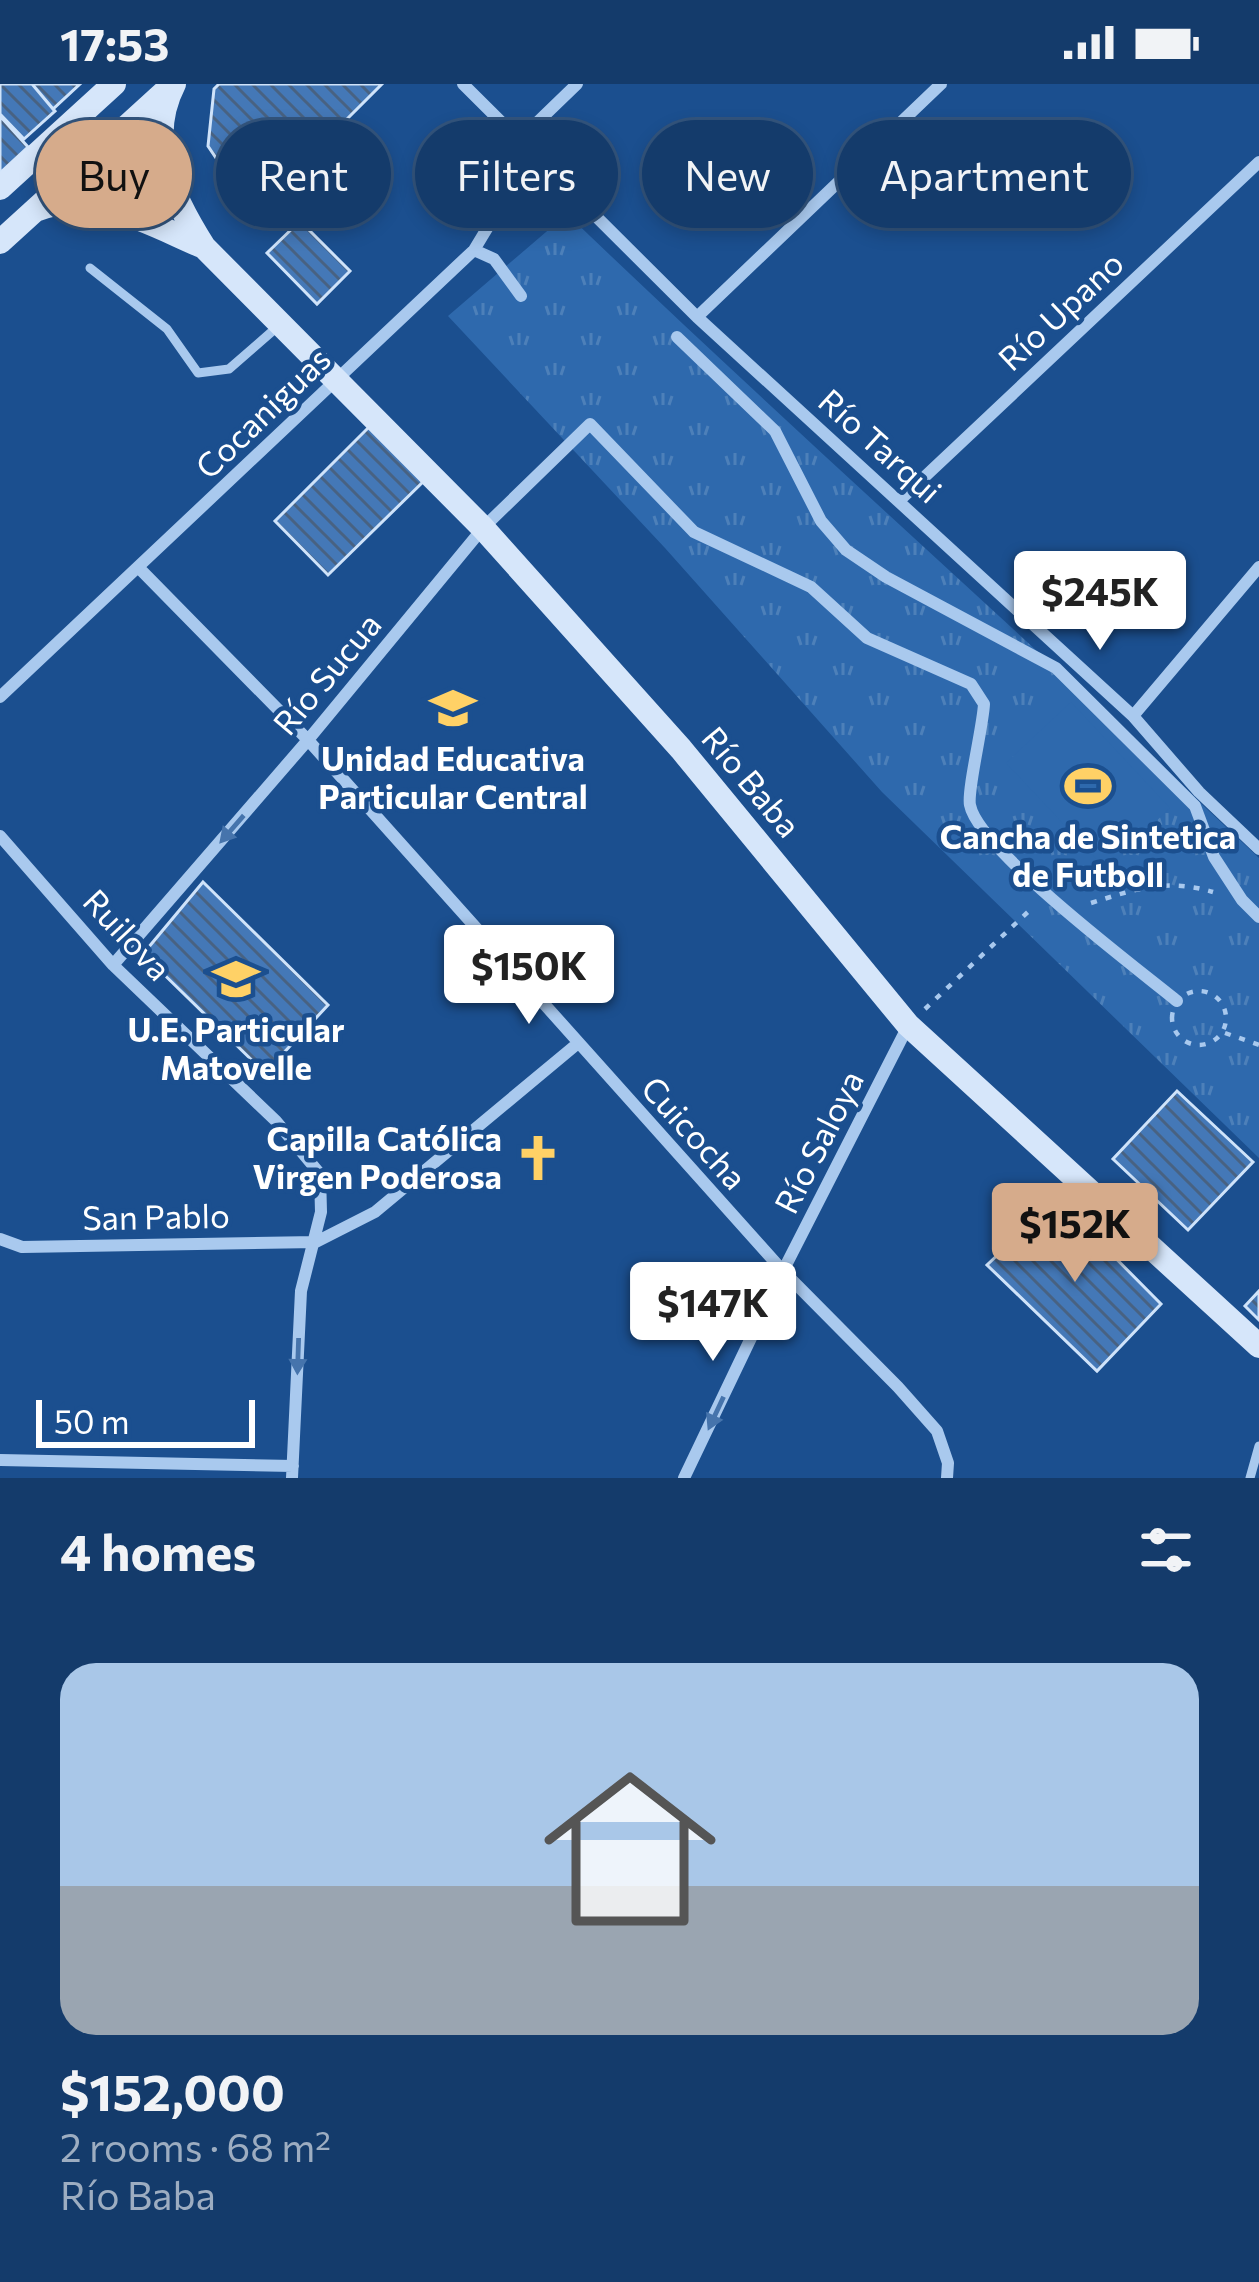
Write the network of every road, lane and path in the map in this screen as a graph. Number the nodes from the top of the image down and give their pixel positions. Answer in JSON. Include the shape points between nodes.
{"nodes":[{"id":1,"x":114,"y":84,"type":"edge"},
{"id":2,"x":174,"y":84,"type":"edge"},
{"id":3,"x":463,"y":84,"type":"edge"},
{"id":4,"x":578,"y":84,"type":"edge"},
{"id":5,"x":941,"y":84,"type":"edge"},
{"id":6,"x":499,"y":120,"type":"edge"},
{"id":7,"x":540,"y":120,"type":"edge"},
{"id":8,"x":1259,"y":162,"type":"edge"},
{"id":9,"x":0,"y":188,"type":"edge"},
{"id":10,"x":35,"y":209,"type":"junction"},
{"id":11,"x":487,"y":228,"type":"edge"},
{"id":12,"x":607,"y":228,"type":"edge"},
{"id":13,"x":0,"y":242,"type":"edge"},
{"id":14,"x":204,"y":247,"type":"junction"},
{"id":15,"x":474,"y":250,"type":"junction"},
{"id":16,"x":90,"y":268,"type":"dead end"},
{"id":17,"x":521,"y":296,"type":"dead end"},
{"id":18,"x":697,"y":317,"type":"junction"},
{"id":19,"x":280,"y":324,"type":"junction"},
{"id":20,"x":677,"y":337,"type":"dead end"},
{"id":21,"x":335,"y":380,"type":"junction"},
{"id":22,"x":900,"y":500,"type":"junction"},
{"id":23,"x":483,"y":528,"type":"junction"},
{"id":24,"x":138,"y":567,"type":"junction"},
{"id":25,"x":1259,"y":567,"type":"edge"},
{"id":26,"x":0,"y":698,"type":"edge"},
{"id":27,"x":1133,"y":716,"type":"junction"},
{"id":28,"x":308,"y":740,"type":"junction"},
{"id":29,"x":0,"y":836,"type":"edge"},
{"id":30,"x":1259,"y":849,"type":"edge"},
{"id":31,"x":1046,"y":894,"type":"junction"},
{"id":32,"x":1242,"y":900,"type":"junction"},
{"id":33,"x":1065,"y":912,"type":"junction"},
{"id":34,"x":1259,"y":917,"type":"edge"},
{"id":35,"x":113,"y":965,"type":"junction"},
{"id":36,"x":1177,"y":1001,"type":"junction"},
{"id":37,"x":908,"y":1025,"type":"junction"},
{"id":38,"x":1222,"y":1032,"type":"junction"},
{"id":39,"x":577,"y":1044,"type":"junction"},
{"id":40,"x":1259,"y":1046,"type":"edge"},
{"id":41,"x":0,"y":1239,"type":"edge"},
{"id":42,"x":316,"y":1241,"type":"junction"},
{"id":43,"x":783,"y":1271,"type":"junction"},
{"id":44,"x":1259,"y":1346,"type":"edge"},
{"id":45,"x":1259,"y":1446,"type":"edge"},
{"id":46,"x":0,"y":1460,"type":"edge"},
{"id":47,"x":293,"y":1472,"type":"edge"},
{"id":48,"x":684,"y":1478,"type":"edge"},
{"id":49,"x":947,"y":1478,"type":"edge"},
{"id":50,"x":1250,"y":1478,"type":"edge"}],
"edges":[{"from":1,"to":9,"type":"street"},
{"from":2,"to":10,"type":"street"},
{"from":2,"to":14,"type":"street","name":"Río Baba","via":[[163,110],[162,156],[179,208]]},
{"from":3,"to":6,"type":"street","name":"Río Tarqui"},
{"from":4,"to":7,"type":"street"},
{"from":5,"to":18,"type":"street"},
{"from":8,"to":22,"type":"street","name":"Río Upano"},
{"from":10,"to":13,"type":"street"},
{"from":10,"to":14,"type":"street","name":"Río Baba","via":[[72,203],[129,215]]},
{"from":11,"to":15,"type":"street","name":"Cocaniguas"},
{"from":12,"to":18,"type":"street","name":"Río Tarqui"},
{"from":14,"to":19,"type":"street","name":"Río Baba"},
{"from":15,"to":17,"type":"street","via":[[494,260]]},
{"from":15,"to":21,"type":"street","name":"Cocaniguas"},
{"from":16,"to":19,"type":"lane","via":[[167,329],[198,373],[229,369]]},
{"from":18,"to":22,"type":"street","name":"Río Tarqui"},
{"from":19,"to":21,"type":"street","name":"Río Baba"},
{"from":20,"to":32,"type":"street","via":[[775,431],[821,521],[846,550],[1056,668],[1195,806]]},
{"from":21,"to":23,"type":"street","name":"Río Baba"},
{"from":21,"to":24,"type":"street","name":"Cocaniguas"},
{"from":22,"to":27,"type":"street","name":"Río Tarqui"},
{"from":23,"to":28,"type":"street","name":"Río Sucua"},
{"from":23,"to":31,"type":"street","name":"Río Sucua","via":[[590,424],[694,532],[811,587],[868,638],[971,684],[984,704],[970,805]]},
{"from":23,"to":37,"type":"street","name":"Río Baba","via":[[681,749]]},
{"from":24,"to":26,"type":"street","name":"Cocaniguas"},
{"from":24,"to":28,"type":"street","name":"Cuicocha"},
{"from":25,"to":27,"type":"street"},
{"from":27,"to":30,"type":"street","name":"Río Tarqui"},
{"from":28,"to":35,"type":"street","name":"Río Sucua","one_way":true},
{"from":28,"to":39,"type":"street","name":"Cuicocha"},
{"from":29,"to":35,"type":"street","name":"Ruilova"},
{"from":31,"to":33,"type":"street"},
{"from":31,"to":37,"type":"path"},
{"from":32,"to":33,"type":"path","via":[[1185,883],[1153,885]]},
{"from":32,"to":34,"type":"street"},
{"from":33,"to":36,"type":"street"},
{"from":35,"to":42,"type":"street","name":"Ruilova","via":[[306,1153],[323,1190]]},
{"from":36,"to":38,"type":"path","via":[[1210,994],[1223,1006]]},
{"from":36,"to":38,"type":"path","via":[[1173,1027],[1184,1041],[1209,1043]]},
{"from":37,"to":43,"type":"street","name":"Río Saloya"},
{"from":37,"to":44,"type":"street","name":"Río Baba"},
{"from":38,"to":40,"type":"path"},
{"from":39,"to":42,"type":"street","via":[[375,1212]]},
{"from":39,"to":43,"type":"street","name":"Cuicocha"},
{"from":41,"to":42,"type":"street","name":"San Pablo","via":[[22,1247]]},
{"from":42,"to":47,"type":"street","name":"Ruilova","one_way":true,"via":[[301,1291]]},
{"from":43,"to":48,"type":"street","name":"Río Saloya","one_way":true},
{"from":43,"to":49,"type":"street","name":"Cuicocha","via":[[937,1431]]},
{"from":45,"to":50,"type":"lane"},
{"from":46,"to":47,"type":"street"}]}
